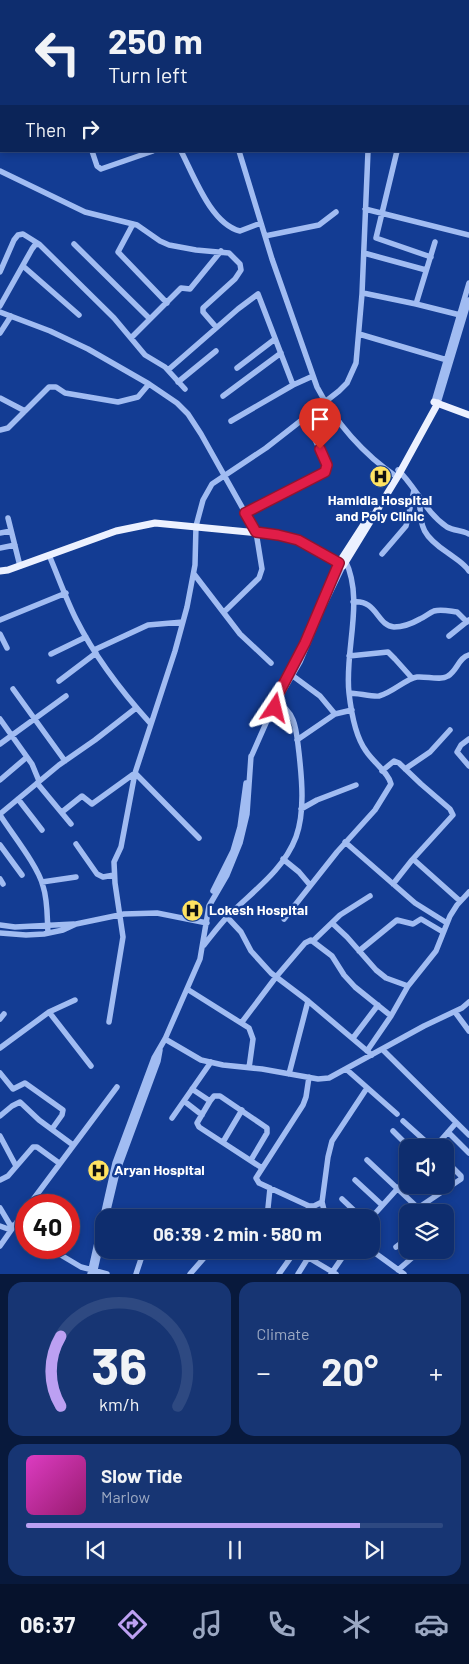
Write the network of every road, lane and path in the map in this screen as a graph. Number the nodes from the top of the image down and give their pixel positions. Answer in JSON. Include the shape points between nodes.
{"nodes":[{"id":1,"x":92,"y":152,"type":"edge"},
{"id":2,"x":150,"y":152,"type":"edge"},
{"id":3,"x":182,"y":152,"type":"edge"},
{"id":4,"x":368,"y":152,"type":"edge"},
{"id":5,"x":397,"y":152,"type":"edge"},
{"id":6,"x":240,"y":154,"type":"edge"},
{"id":7,"x":0,"y":171,"type":"edge"},
{"id":8,"x":366,"y":209,"type":"junction"},
{"id":9,"x":336,"y":212,"type":"dead end"},
{"id":10,"x":382,"y":213,"type":"junction"},
{"id":11,"x":261,"y":223,"type":"junction"},
{"id":12,"x":133,"y":224,"type":"junction"},
{"id":13,"x":469,"y":235,"type":"edge"},
{"id":14,"x":265,"y":236,"type":"junction"},
{"id":15,"x":435,"y":242,"type":"dead end"},
{"id":16,"x":39,"y":244,"type":"junction"},
{"id":17,"x":74,"y":244,"type":"dead end"},
{"id":18,"x":221,"y":251,"type":"junction"},
{"id":19,"x":364,"y":253,"type":"junction"},
{"id":20,"x":431,"y":257,"type":"junction"},
{"id":21,"x":23,"y":266,"type":"junction"},
{"id":22,"x":426,"y":270,"type":"junction"},
{"id":23,"x":0,"y":272,"type":"edge"},
{"id":24,"x":469,"y":283,"type":"edge"},
{"id":25,"x":362,"y":293,"type":"junction"},
{"id":26,"x":469,"y":300,"type":"edge"},
{"id":27,"x":167,"y":303,"type":"junction"},
{"id":28,"x":416,"y":304,"type":"junction"},
{"id":29,"x":0,"y":306,"type":"edge"},
{"id":30,"x":0,"y":312,"type":"edge"},
{"id":31,"x":464,"y":312,"type":"edge"},
{"id":32,"x":79,"y":315,"type":"dead end"},
{"id":33,"x":11,"y":316,"type":"junction"},
{"id":34,"x":150,"y":319,"type":"junction"},
{"id":35,"x":216,"y":327,"type":"junction"},
{"id":36,"x":0,"y":333,"type":"edge"},
{"id":37,"x":359,"y":334,"type":"junction"},
{"id":38,"x":131,"y":338,"type":"junction"},
{"id":39,"x":275,"y":339,"type":"junction"},
{"id":40,"x":216,"y":351,"type":"dead end"},
{"id":41,"x":281,"y":353,"type":"junction"},
{"id":42,"x":447,"y":360,"type":"junction"},
{"id":43,"x":237,"y":368,"type":"dead end"},
{"id":44,"x":168,"y":370,"type":"junction"},
{"id":45,"x":313,"y":376,"type":"junction"},
{"id":46,"x":178,"y":382,"type":"junction"},
{"id":47,"x":149,"y":384,"type":"junction"},
{"id":48,"x":293,"y":384,"type":"junction"},
{"id":49,"x":185,"y":389,"type":"dead end"},
{"id":50,"x":223,"y":396,"type":"dead end"},
{"id":51,"x":0,"y":398,"type":"edge"},
{"id":52,"x":325,"y":402,"type":"junction"},
{"id":53,"x":436,"y":402,"type":"junction"},
{"id":54,"x":25,"y":411,"type":"junction"},
{"id":55,"x":469,"y":415,"type":"edge"},
{"id":56,"x":305,"y":418,"type":"junction"},
{"id":57,"x":231,"y":421,"type":"dead end"},
{"id":58,"x":0,"y":430,"type":"edge"},
{"id":59,"x":397,"y":474,"type":"junction"},
{"id":60,"x":224,"y":476,"type":"junction"},
{"id":61,"x":414,"y":490,"type":"junction"},
{"id":62,"x":420,"y":499,"type":"junction"},
{"id":63,"x":245,"y":513,"type":"junction"},
{"id":64,"x":8,"y":518,"type":"dead end"},
{"id":65,"x":196,"y":526,"type":"junction"},
{"id":66,"x":12,"y":531,"type":"junction"},
{"id":67,"x":256,"y":532,"type":"junction"},
{"id":68,"x":0,"y":533,"type":"edge"},
{"id":69,"x":469,"y":534,"type":"edge"},
{"id":70,"x":15,"y":546,"type":"junction"},
{"id":71,"x":0,"y":548,"type":"edge"},
{"id":72,"x":382,"y":554,"type":"dead end"},
{"id":73,"x":49,"y":555,"type":"junction"},
{"id":74,"x":343,"y":562,"type":"junction"},
{"id":75,"x":20,"y":566,"type":"junction"},
{"id":76,"x":0,"y":571,"type":"edge"},
{"id":77,"x":469,"y":571,"type":"edge"},
{"id":78,"x":194,"y":574,"type":"junction"},
{"id":79,"x":66,"y":594,"type":"junction"},
{"id":80,"x":353,"y":602,"type":"junction"},
{"id":81,"x":224,"y":612,"type":"junction"},
{"id":82,"x":0,"y":620,"type":"edge"},
{"id":83,"x":468,"y":621,"type":"edge"},
{"id":84,"x":183,"y":622,"type":"junction"},
{"id":85,"x":0,"y":634,"type":"edge"},
{"id":86,"x":86,"y":636,"type":"junction"},
{"id":87,"x":449,"y":636,"type":"dead end"},
{"id":88,"x":7,"y":648,"type":"dead end"},
{"id":89,"x":95,"y":652,"type":"junction"},
{"id":90,"x":51,"y":654,"type":"dead end"},
{"id":91,"x":469,"y":654,"type":"edge"},
{"id":92,"x":349,"y":656,"type":"junction"},
{"id":93,"x":271,"y":663,"type":"dead end"},
{"id":94,"x":292,"y":676,"type":"junction"},
{"id":95,"x":412,"y":678,"type":"junction"},
{"id":96,"x":59,"y":681,"type":"dead end"},
{"id":97,"x":13,"y":689,"type":"dead end"},
{"id":98,"x":349,"y":693,"type":"junction"},
{"id":99,"x":66,"y":696,"type":"dead end"},
{"id":100,"x":276,"y":702,"type":"junction"},
{"id":101,"x":136,"y":708,"type":"junction"},
{"id":102,"x":352,"y":710,"type":"junction"},
{"id":103,"x":335,"y":714,"type":"junction"},
{"id":104,"x":0,"y":719,"type":"edge"},
{"id":105,"x":34,"y":719,"type":"junction"},
{"id":106,"x":150,"y":723,"type":"junction"},
{"id":107,"x":450,"y":730,"type":"dead end"},
{"id":108,"x":11,"y":735,"type":"junction"},
{"id":109,"x":469,"y":738,"type":"edge"},
{"id":110,"x":297,"y":740,"type":"junction"},
{"id":111,"x":0,"y":744,"type":"edge"},
{"id":112,"x":27,"y":757,"type":"junction"},
{"id":113,"x":64,"y":761,"type":"junction"},
{"id":114,"x":469,"y":766,"type":"edge"},
{"id":115,"x":406,"y":769,"type":"junction"},
{"id":116,"x":382,"y":771,"type":"junction"},
{"id":117,"x":135,"y":773,"type":"junction"},
{"id":118,"x":0,"y":780,"type":"edge"},
{"id":119,"x":38,"y":782,"type":"junction"},
{"id":120,"x":356,"y":785,"type":"dead end"},
{"id":121,"x":18,"y":798,"type":"junction"},
{"id":122,"x":301,"y":809,"type":"junction"},
{"id":123,"x":62,"y":812,"type":"junction"},
{"id":124,"x":0,"y":815,"type":"edge"},
{"id":125,"x":71,"y":824,"type":"dead end"},
{"id":126,"x":42,"y":830,"type":"dead end"},
{"id":127,"x":199,"y":838,"type":"dead end"},
{"id":128,"x":345,"y":842,"type":"junction"},
{"id":129,"x":76,"y":844,"type":"dead end"},
{"id":130,"x":0,"y":845,"type":"edge"},
{"id":131,"x":283,"y":859,"type":"junction"},
{"id":132,"x":413,"y":859,"type":"junction"},
{"id":133,"x":22,"y":875,"type":"dead end"},
{"id":134,"x":114,"y":875,"type":"junction"},
{"id":135,"x":76,"y":877,"type":"dead end"},
{"id":136,"x":42,"y":882,"type":"junction"},
{"id":137,"x":393,"y":884,"type":"junction"},
{"id":138,"x":310,"y":885,"type":"junction"},
{"id":139,"x":469,"y":892,"type":"edge"},
{"id":140,"x":370,"y":896,"type":"dead end"},
{"id":141,"x":460,"y":902,"type":"junction"},
{"id":142,"x":119,"y":915,"type":"junction"},
{"id":143,"x":227,"y":917,"type":"junction"},
{"id":144,"x":284,"y":919,"type":"dead end"},
{"id":145,"x":205,"y":923,"type":"junction"},
{"id":146,"x":332,"y":923,"type":"junction"},
{"id":147,"x":48,"y":924,"type":"junction"},
{"id":148,"x":76,"y":924,"type":"junction"},
{"id":149,"x":447,"y":924,"type":"junction"},
{"id":150,"x":0,"y":925,"type":"edge"},
{"id":151,"x":443,"y":932,"type":"junction"},
{"id":152,"x":0,"y":933,"type":"edge"},
{"id":153,"x":48,"y":933,"type":"junction"},
{"id":154,"x":313,"y":941,"type":"junction"},
{"id":155,"x":203,"y":946,"type":"junction"},
{"id":156,"x":359,"y":950,"type":"junction"},
{"id":157,"x":276,"y":977,"type":"junction"},
{"id":158,"x":408,"y":986,"type":"junction"},
{"id":159,"x":187,"y":989,"type":"junction"},
{"id":160,"x":75,"y":1000,"type":"dead end"},
{"id":161,"x":308,"y":1001,"type":"junction"},
{"id":162,"x":469,"y":1002,"type":"edge"},
{"id":163,"x":378,"y":1005,"type":"junction"},
{"id":164,"x":50,"y":1012,"type":"junction"},
{"id":165,"x":455,"y":1012,"type":"junction"},
{"id":166,"x":391,"y":1016,"type":"junction"},
{"id":167,"x":109,"y":1022,"type":"dead end"},
{"id":168,"x":242,"y":1022,"type":"junction"},
{"id":169,"x":469,"y":1031,"type":"edge"},
{"id":170,"x":165,"y":1038,"type":"junction"},
{"id":171,"x":353,"y":1038,"type":"junction"},
{"id":172,"x":0,"y":1048,"type":"edge"},
{"id":173,"x":160,"y":1048,"type":"junction"},
{"id":174,"x":382,"y":1049,"type":"junction"},
{"id":175,"x":370,"y":1053,"type":"junction"},
{"id":176,"x":211,"y":1062,"type":"junction"},
{"id":177,"x":91,"y":1066,"type":"dead end"},
{"id":178,"x":249,"y":1068,"type":"junction"},
{"id":179,"x":346,"y":1069,"type":"junction"},
{"id":180,"x":0,"y":1073,"type":"edge"},
{"id":181,"x":289,"y":1074,"type":"junction"},
{"id":182,"x":309,"y":1077,"type":"junction"},
{"id":183,"x":117,"y":1087,"type":"dead end"},
{"id":184,"x":368,"y":1088,"type":"junction"},
{"id":185,"x":192,"y":1089,"type":"junction"},
{"id":186,"x":184,"y":1101,"type":"junction"},
{"id":187,"x":210,"y":1101,"type":"junction"},
{"id":188,"x":242,"y":1110,"type":"junction"},
{"id":189,"x":202,"y":1114,"type":"junction"},
{"id":190,"x":397,"y":1114,"type":"dead end"},
{"id":191,"x":0,"y":1116,"type":"edge"},
{"id":192,"x":172,"y":1118,"type":"dead end"},
{"id":193,"x":403,"y":1121,"type":"dead end"},
{"id":194,"x":456,"y":1123,"type":"junction"},
{"id":195,"x":52,"y":1129,"type":"junction"},
{"id":196,"x":394,"y":1131,"type":"dead end"},
{"id":197,"x":448,"y":1132,"type":"junction"},
{"id":198,"x":469,"y":1135,"type":"edge"},
{"id":199,"x":0,"y":1136,"type":"edge"},
{"id":200,"x":402,"y":1139,"type":"edge"},
{"id":201,"x":423,"y":1139,"type":"edge"},
{"id":202,"x":441,"y":1139,"type":"edge"},
{"id":203,"x":223,"y":1142,"type":"junction"},
{"id":204,"x":73,"y":1145,"type":"junction"},
{"id":205,"x":469,"y":1153,"type":"edge"},
{"id":206,"x":251,"y":1160,"type":"junction"},
{"id":207,"x":367,"y":1160,"type":"dead end"},
{"id":208,"x":59,"y":1163,"type":"junction"},
{"id":209,"x":16,"y":1166,"type":"junction"},
{"id":210,"x":262,"y":1168,"type":"junction"},
{"id":211,"x":454,"y":1169,"type":"edge"},
{"id":212,"x":0,"y":1180,"type":"edge"},
{"id":213,"x":355,"y":1180,"type":"dead end"},
{"id":214,"x":454,"y":1183,"type":"edge"},
{"id":215,"x":270,"y":1188,"type":"junction"},
{"id":216,"x":397,"y":1188,"type":"junction"},
{"id":217,"x":37,"y":1194,"type":"edge"},
{"id":218,"x":435,"y":1194,"type":"edge"},
{"id":219,"x":342,"y":1199,"type":"dead end"},
{"id":220,"x":322,"y":1202,"type":"junction"},
{"id":221,"x":414,"y":1204,"type":"edge"},
{"id":222,"x":421,"y":1204,"type":"edge"},
{"id":223,"x":382,"y":1205,"type":"junction"},
{"id":224,"x":314,"y":1206,"type":"junction"},
{"id":225,"x":0,"y":1208,"type":"edge"},
{"id":226,"x":108,"y":1209,"type":"edge"},
{"id":227,"x":268,"y":1209,"type":"edge"},
{"id":228,"x":309,"y":1209,"type":"edge"},
{"id":229,"x":324,"y":1209,"type":"edge"},
{"id":230,"x":353,"y":1209,"type":"edge"},
{"id":231,"x":379,"y":1209,"type":"edge"},
{"id":232,"x":15,"y":1223,"type":"edge"},
{"id":233,"x":0,"y":1226,"type":"edge"},
{"id":234,"x":12,"y":1227,"type":"junction"},
{"id":235,"x":15,"y":1228,"type":"edge"},
{"id":236,"x":1,"y":1243,"type":"edge"},
{"id":237,"x":399,"y":1245,"type":"edge"},
{"id":238,"x":396,"y":1247,"type":"dead end"},
{"id":239,"x":380,"y":1257,"type":"edge"},
{"id":240,"x":67,"y":1259,"type":"edge"},
{"id":241,"x":96,"y":1259,"type":"edge"},
{"id":242,"x":141,"y":1259,"type":"edge"},
{"id":243,"x":203,"y":1259,"type":"edge"},
{"id":244,"x":290,"y":1259,"type":"edge"},
{"id":245,"x":308,"y":1259,"type":"edge"},
{"id":246,"x":311,"y":1259,"type":"edge"},
{"id":247,"x":342,"y":1259,"type":"edge"},
{"id":248,"x":413,"y":1259,"type":"edge"},
{"id":249,"x":401,"y":1272,"type":"edge"},
{"id":250,"x":92,"y":1273,"type":"edge"},
{"id":251,"x":333,"y":1273,"type":"edge"},
{"id":252,"x":107,"y":1274,"type":"edge"},
{"id":253,"x":136,"y":1274,"type":"edge"},
{"id":254,"x":190,"y":1274,"type":"edge"},
{"id":255,"x":279,"y":1274,"type":"edge"},
{"id":256,"x":298,"y":1274,"type":"edge"}],
"edges":[{"from":1,"to":2,"type":"street","via":[[101,169]]},
{"from":3,"to":11,"type":"street","via":[[208,203],[219,217],[240,231]]},
{"from":4,"to":8,"type":"street"},
{"from":5,"to":10,"type":"street"},
{"from":6,"to":11,"type":"street"},
{"from":7,"to":12,"type":"street","via":[[84,212]]},
{"from":8,"to":10,"type":"street"},
{"from":8,"to":19,"type":"street"},
{"from":9,"to":14,"type":"street","via":[[319,225]]},
{"from":10,"to":13,"type":"street"},
{"from":10,"to":20,"type":"street","via":[[377,239]]},
{"from":11,"to":14,"type":"street"},
{"from":12,"to":18,"type":"street","via":[[170,245]]},
{"from":12,"to":27,"type":"street","via":[[118,252]]},
{"from":14,"to":45,"type":"street"},
{"from":15,"to":20,"type":"street"},
{"from":16,"to":21,"type":"street","via":[[35,245]]},
{"from":16,"to":23,"type":"street","via":[[20,234],[14,240]]},
{"from":16,"to":38,"type":"street"},
{"from":17,"to":34,"type":"street"},
{"from":18,"to":27,"type":"street","via":[[190,289],[181,288]]},
{"from":18,"to":35,"type":"street","via":[[229,253],[241,270],[203,308]]},
{"from":19,"to":22,"type":"street"},
{"from":19,"to":25,"type":"street"},
{"from":20,"to":22,"type":"street"},
{"from":21,"to":29,"type":"street"},
{"from":21,"to":32,"type":"street"},
{"from":22,"to":28,"type":"street"},
{"from":24,"to":31,"type":"street"},
{"from":25,"to":28,"type":"street"},
{"from":25,"to":37,"type":"street"},
{"from":26,"to":31,"type":"street"},
{"from":27,"to":34,"type":"street"},
{"from":28,"to":31,"type":"street"},
{"from":30,"to":33,"type":"street"},
{"from":31,"to":42,"type":"street"},
{"from":31,"to":53,"type":"street"},
{"from":33,"to":36,"type":"street"},
{"from":33,"to":47,"type":"street","via":[[88,349]]},
{"from":34,"to":38,"type":"street"},
{"from":35,"to":39,"type":"street","via":[[258,294]]},
{"from":35,"to":44,"type":"street"},
{"from":37,"to":42,"type":"street"},
{"from":37,"to":52,"type":"street","via":[[353,373],[347,383]]},
{"from":38,"to":44,"type":"street","via":[[145,355]]},
{"from":39,"to":41,"type":"street"},
{"from":39,"to":43,"type":"street"},
{"from":40,"to":46,"type":"street"},
{"from":41,"to":48,"type":"street"},
{"from":41,"to":50,"type":"street"},
{"from":42,"to":53,"type":"street"},
{"from":44,"to":46,"type":"street"},
{"from":45,"to":48,"type":"street"},
{"from":45,"to":52,"type":"street"},
{"from":46,"to":49,"type":"street"},
{"from":47,"to":54,"type":"street","via":[[138,397],[118,402],[49,387]]},
{"from":47,"to":60,"type":"street","via":[[188,414]]},
{"from":48,"to":57,"type":"street"},
{"from":51,"to":54,"type":"street"},
{"from":52,"to":56,"type":"street"},
{"from":52,"to":59,"type":"street","via":[[366,452],[385,469]]},
{"from":53,"to":55,"type":"main road"},
{"from":53,"to":59,"type":"main road"},
{"from":54,"to":58,"type":"street","via":[[8,428]]},
{"from":56,"to":60,"type":"street"},
{"from":56,"to":63,"type":"street","via":[[327,465],[326,471]]},
{"from":59,"to":61,"type":"street"},
{"from":59,"to":74,"type":"main road"},
{"from":60,"to":63,"type":"street"},
{"from":60,"to":65,"type":"street","via":[[208,489]]},
{"from":61,"to":62,"type":"street"},
{"from":61,"to":72,"type":"street","via":[[406,526]]},
{"from":62,"to":69,"type":"street","via":[[446,526]]},
{"from":62,"to":77,"type":"street","via":[[424,532],[436,546]]},
{"from":63,"to":67,"type":"street"},
{"from":64,"to":66,"type":"street"},
{"from":65,"to":67,"type":"main road"},
{"from":65,"to":73,"type":"main road","via":[[155,523],[116,531]]},
{"from":65,"to":78,"type":"street"},
{"from":66,"to":68,"type":"street"},
{"from":66,"to":70,"type":"street"},
{"from":67,"to":74,"type":"main road","via":[[298,540]]},
{"from":67,"to":81,"type":"street","via":[[262,569],[259,578]]},
{"from":70,"to":71,"type":"street"},
{"from":70,"to":75,"type":"street"},
{"from":73,"to":75,"type":"main road"},
{"from":73,"to":79,"type":"street"},
{"from":74,"to":80,"type":"street","via":[[352,586]]},
{"from":74,"to":94,"type":"street"},
{"from":74,"to":100,"type":"street"},
{"from":75,"to":76,"type":"main road"},
{"from":78,"to":81,"type":"street"},
{"from":78,"to":84,"type":"street"},
{"from":79,"to":82,"type":"street"},
{"from":79,"to":86,"type":"street"},
{"from":80,"to":83,"type":"street","via":[[368,604],[394,627],[441,610],[457,612]]},
{"from":80,"to":92,"type":"street"},
{"from":81,"to":93,"type":"street","via":[[240,634]]},
{"from":83,"to":87,"type":"street"},
{"from":84,"to":89,"type":"street","via":[[148,625]]},
{"from":84,"to":106,"type":"street"},
{"from":85,"to":88,"type":"street"},
{"from":86,"to":89,"type":"street"},
{"from":86,"to":90,"type":"street"},
{"from":89,"to":96,"type":"street"},
{"from":89,"to":101,"type":"street"},
{"from":91,"to":95,"type":"street","via":[[446,677]]},
{"from":92,"to":95,"type":"street","via":[[388,652]]},
{"from":92,"to":98,"type":"street"},
{"from":94,"to":100,"type":"street"},
{"from":94,"to":103,"type":"street","via":[[320,696]]},
{"from":95,"to":98,"type":"street","via":[[380,696]]},
{"from":97,"to":105,"type":"street"},
{"from":98,"to":102,"type":"street"},
{"from":99,"to":105,"type":"street"},
{"from":100,"to":110,"type":"street","via":[[294,718]]},
{"from":100,"to":145,"type":"street","via":[[248,768],[240,827],[229,861],[206,906]]},
{"from":101,"to":106,"type":"street"},
{"from":101,"to":113,"type":"street"},
{"from":102,"to":103,"type":"street"},
{"from":102,"to":116,"type":"street","via":[[359,739]]},
{"from":103,"to":110,"type":"street"},
{"from":104,"to":108,"type":"street"},
{"from":105,"to":108,"type":"street"},
{"from":105,"to":113,"type":"street"},
{"from":106,"to":117,"type":"street"},
{"from":107,"to":115,"type":"street","via":[[430,752]]},
{"from":108,"to":111,"type":"street"},
{"from":108,"to":112,"type":"street"},
{"from":109,"to":114,"type":"street","via":[[457,752]]},
{"from":110,"to":122,"type":"street"},
{"from":112,"to":118,"type":"street"},
{"from":112,"to":119,"type":"street"},
{"from":113,"to":119,"type":"street"},
{"from":115,"to":116,"type":"street","via":[[394,761]]},
{"from":115,"to":132,"type":"street","via":[[450,808],[453,815]]},
{"from":116,"to":128,"type":"street","via":[[391,781],[390,788],[375,810]]},
{"from":117,"to":123,"type":"street","via":[[92,804],[82,796]]},
{"from":117,"to":127,"type":"street"},
{"from":117,"to":134,"type":"street","via":[[121,847],[114,862]]},
{"from":119,"to":121,"type":"street"},
{"from":119,"to":123,"type":"street"},
{"from":120,"to":122,"type":"street"},
{"from":121,"to":124,"type":"street"},
{"from":121,"to":126,"type":"street"},
{"from":122,"to":131,"type":"street","via":[[296,836]]},
{"from":123,"to":125,"type":"street"},
{"from":124,"to":136,"type":"street"},
{"from":128,"to":137,"type":"street"},
{"from":128,"to":138,"type":"street"},
{"from":129,"to":134,"type":"street","via":[[97,874],[103,877]]},
{"from":130,"to":133,"type":"street"},
{"from":131,"to":138,"type":"street"},
{"from":131,"to":143,"type":"street","via":[[271,876]]},
{"from":132,"to":137,"type":"street"},
{"from":132,"to":141,"type":"street"},
{"from":134,"to":142,"type":"street"},
{"from":135,"to":136,"type":"street"},
{"from":136,"to":147,"type":"street"},
{"from":137,"to":149,"type":"street"},
{"from":138,"to":144,"type":"street"},
{"from":139,"to":141,"type":"street"},
{"from":140,"to":146,"type":"street"},
{"from":141,"to":149,"type":"street"},
{"from":142,"to":145,"type":"street","via":[[158,913]]},
{"from":142,"to":148,"type":"street"},
{"from":142,"to":167,"type":"street","via":[[123,937]]},
{"from":143,"to":155,"type":"street"},
{"from":143,"to":157,"type":"street","via":[[244,936],[251,951]]},
{"from":145,"to":155,"type":"street"},
{"from":146,"to":154,"type":"street"},
{"from":146,"to":156,"type":"street"},
{"from":147,"to":148,"type":"street"},
{"from":147,"to":150,"type":"street"},
{"from":147,"to":153,"type":"street"},
{"from":148,"to":153,"type":"street"},
{"from":149,"to":151,"type":"street"},
{"from":151,"to":156,"type":"street","via":[[421,919],[413,924],[396,920]]},
{"from":151,"to":158,"type":"street","via":[[436,951]]},
{"from":152,"to":153,"type":"street"},
{"from":154,"to":157,"type":"street","via":[[307,941]]},
{"from":154,"to":163,"type":"street","via":[[334,958],[344,975]]},
{"from":155,"to":159,"type":"street"},
{"from":156,"to":158,"type":"street","via":[[386,978]]},
{"from":157,"to":161,"type":"street"},
{"from":157,"to":168,"type":"street"},
{"from":158,"to":166,"type":"street"},
{"from":159,"to":168,"type":"street"},
{"from":159,"to":170,"type":"street"},
{"from":160,"to":164,"type":"street"},
{"from":161,"to":171,"type":"street"},
{"from":161,"to":181,"type":"street"},
{"from":162,"to":165,"type":"street"},
{"from":163,"to":166,"type":"street"},
{"from":163,"to":171,"type":"street"},
{"from":164,"to":172,"type":"street"},
{"from":164,"to":177,"type":"street"},
{"from":165,"to":169,"type":"street"},
{"from":165,"to":174,"type":"street"},
{"from":166,"to":175,"type":"street"},
{"from":168,"to":178,"type":"street","via":[[253,1035]]},
{"from":170,"to":173,"type":"street"},
{"from":170,"to":176,"type":"street","via":[[201,1060]]},
{"from":171,"to":175,"type":"street"},
{"from":173,"to":226,"type":"street","via":[[117,1172]]},
{"from":173,"to":250,"type":"street","via":[[114,1163]]},
{"from":174,"to":175,"type":"street"},
{"from":174,"to":194,"type":"street"},
{"from":175,"to":179,"type":"street"},
{"from":176,"to":178,"type":"street"},
{"from":176,"to":185,"type":"street"},
{"from":178,"to":181,"type":"street"},
{"from":179,"to":182,"type":"street","via":[[329,1078]]},
{"from":179,"to":184,"type":"street"},
{"from":180,"to":195,"type":"street","via":[[13,1089],[25,1083],[62,1110]]},
{"from":181,"to":182,"type":"street"},
{"from":182,"to":210,"type":"street","via":[[303,1105]]},
{"from":183,"to":204,"type":"street"},
{"from":184,"to":190,"type":"street"},
{"from":184,"to":220,"type":"street","via":[[332,1141]]},
{"from":185,"to":186,"type":"street"},
{"from":185,"to":187,"type":"street"},
{"from":186,"to":189,"type":"street"},
{"from":186,"to":192,"type":"street"},
{"from":187,"to":188,"type":"street","via":[[214,1096],[220,1096]]},
{"from":187,"to":189,"type":"street"},
{"from":188,"to":203,"type":"street"},
{"from":188,"to":206,"type":"street","via":[[268,1130]]},
{"from":189,"to":203,"type":"street","via":[[197,1125]]},
{"from":191,"to":195,"type":"street","via":[[20,1102]]},
{"from":193,"to":201,"type":"street"},
{"from":194,"to":197,"type":"street"},
{"from":194,"to":198,"type":"street"},
{"from":195,"to":204,"type":"street"},
{"from":196,"to":200,"type":"street"},
{"from":197,"to":202,"type":"street"},
{"from":197,"to":205,"type":"street"},
{"from":199,"to":209,"type":"street"},
{"from":203,"to":206,"type":"street"},
{"from":204,"to":208,"type":"street"},
{"from":206,"to":210,"type":"street"},
{"from":207,"to":216,"type":"street"},
{"from":208,"to":209,"type":"street","via":[[34,1146]]},
{"from":208,"to":217,"type":"street"},
{"from":209,"to":212,"type":"street"},
{"from":210,"to":215,"type":"street","via":[[256,1180]]},
{"from":211,"to":214,"type":"street","via":[[461,1176],[460,1181]]},
{"from":213,"to":223,"type":"street"},
{"from":215,"to":224,"type":"street"},
{"from":215,"to":227,"type":"street"},
{"from":216,"to":221,"type":"street"},
{"from":216,"to":223,"type":"street"},
{"from":218,"to":222,"type":"street"},
{"from":219,"to":230,"type":"street"},
{"from":220,"to":224,"type":"street"},
{"from":220,"to":229,"type":"street"},
{"from":223,"to":231,"type":"street"},
{"from":224,"to":228,"type":"street"},
{"from":225,"to":234,"type":"street"},
{"from":232,"to":234,"type":"street"},
{"from":233,"to":234,"type":"street"},
{"from":234,"to":235,"type":"street"},
{"from":234,"to":236,"type":"street"},
{"from":237,"to":238,"type":"street"},
{"from":239,"to":249,"type":"street"},
{"from":240,"to":250,"type":"street"},
{"from":241,"to":250,"type":"street"},
{"from":242,"to":253,"type":"street"},
{"from":243,"to":254,"type":"street"},
{"from":244,"to":255,"type":"street"},
{"from":245,"to":256,"type":"street"},
{"from":246,"to":251,"type":"street"},
{"from":247,"to":251,"type":"street"},
{"from":248,"to":249,"type":"street"},
{"from":250,"to":252,"type":"street"}]}
